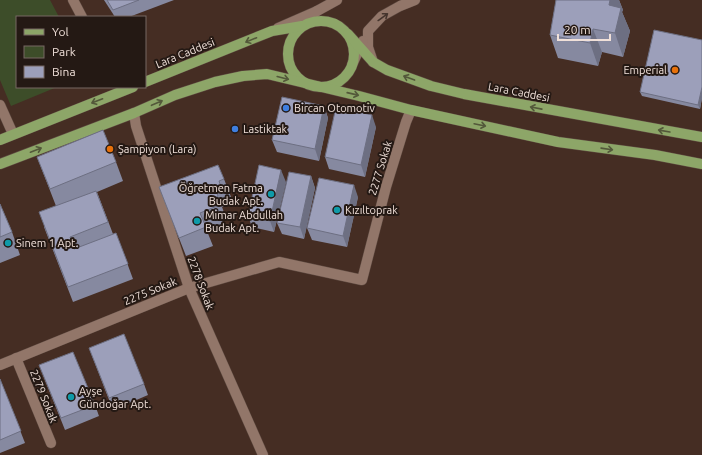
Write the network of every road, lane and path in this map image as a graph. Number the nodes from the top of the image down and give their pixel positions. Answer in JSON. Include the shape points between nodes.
{"nodes":[{"id":1,"x":73,"y":0,"type":"edge"},
{"id":2,"x":337,"y":0,"type":"edge"},
{"id":3,"x":416,"y":0,"type":"edge"},
{"id":4,"x":317,"y":11,"type":"junction"},
{"id":5,"x":81,"y":16,"type":"edge"},
{"id":6,"x":302,"y":26,"type":"junction"},
{"id":7,"x":272,"y":31,"type":"junction"},
{"id":8,"x":368,"y":31,"type":"junction"},
{"id":9,"x":348,"y":34,"type":"junction"},
{"id":10,"x":360,"y":48,"type":"junction"},
{"id":11,"x":373,"y":62,"type":"junction"},
{"id":12,"x":352,"y":65,"type":"junction"},
{"id":13,"x":146,"y":82,"type":"edge"},
{"id":14,"x":315,"y":86,"type":"junction"},
{"id":15,"x":122,"y":89,"type":"edge"},
{"id":16,"x":0,"y":105,"type":"edge"},
{"id":17,"x":411,"y":110,"type":"junction"},
{"id":18,"x":134,"y":113,"type":"junction"},
{"id":19,"x":13,"y":134,"type":"junction"},
{"id":20,"x":702,"y":137,"type":"edge"},
{"id":21,"x":0,"y":140,"type":"edge"},
{"id":22,"x":0,"y":164,"type":"edge"},
{"id":23,"x":702,"y":164,"type":"edge"},
{"id":24,"x":362,"y":280,"type":"joint"},
{"id":25,"x":189,"y":288,"type":"junction"},
{"id":26,"x":16,"y":358,"type":"junction"},
{"id":27,"x":0,"y":365,"type":"edge"},
{"id":28,"x":51,"y":443,"type":"dead end"},
{"id":29,"x":263,"y":455,"type":"edge"}],
"edges":[{"from":1,"to":5,"type":"street"},
{"from":2,"to":4,"type":"street"},
{"from":8,"to":3,"type":"street","one_way":true,"via":[[382,16]]},
{"from":4,"to":6,"type":"street"},
{"from":4,"to":7,"type":"street"},
{"from":6,"to":7,"type":"main road","name":"Lara Caddesi"},
{"from":6,"to":9,"type":"main road","via":[[314,21],[327,21]]},
{"from":6,"to":14,"type":"main road","via":[[289,44],[290,66],[296,75]]},
{"from":7,"to":13,"type":"main road","name":"Lara Caddesi","one_way":true},
{"from":8,"to":10,"type":"street"},
{"from":8,"to":11,"type":"street","via":[[368,47]]},
{"from":9,"to":10,"type":"main road","name":"Lara Caddesi"},
{"from":9,"to":12,"type":"main road","via":[[354,54]]},
{"from":10,"to":11,"type":"main road","name":"Lara Caddesi"},
{"from":10,"to":12,"type":"street"},
{"from":20,"to":11,"type":"main road","name":"Lara Caddesi","one_way":true,"via":[[464,94],[431,86],[387,70]]},
{"from":12,"to":14,"type":"main road","via":[[338,82],[327,86]]},
{"from":14,"to":17,"type":"main road","one_way":true},
{"from":18,"to":14,"type":"main road","one_way":true,"via":[[215,82],[243,76],[267,74]]},
{"from":15,"to":19,"type":"main road","one_way":true},
{"from":16,"to":19,"type":"street"},
{"from":17,"to":23,"type":"main road","one_way":true,"via":[[558,142]]},
{"from":17,"to":24,"type":"street","name":"2277 Sokak","via":[[386,187]]},
{"from":22,"to":18,"type":"main road","one_way":true},
{"from":18,"to":25,"type":"street","name":"2278 Sokak"},
{"from":19,"to":21,"type":"main road"},
{"from":24,"to":25,"type":"street","name":"2275 Sokak","via":[[279,262]]},
{"from":25,"to":26,"type":"street","name":"2275 Sokak"},
{"from":25,"to":29,"type":"street","name":"2278 Sokak"},
{"from":26,"to":27,"type":"street","name":"2275 Sokak"},
{"from":26,"to":28,"type":"street","name":"2279 Sokak"}]}
